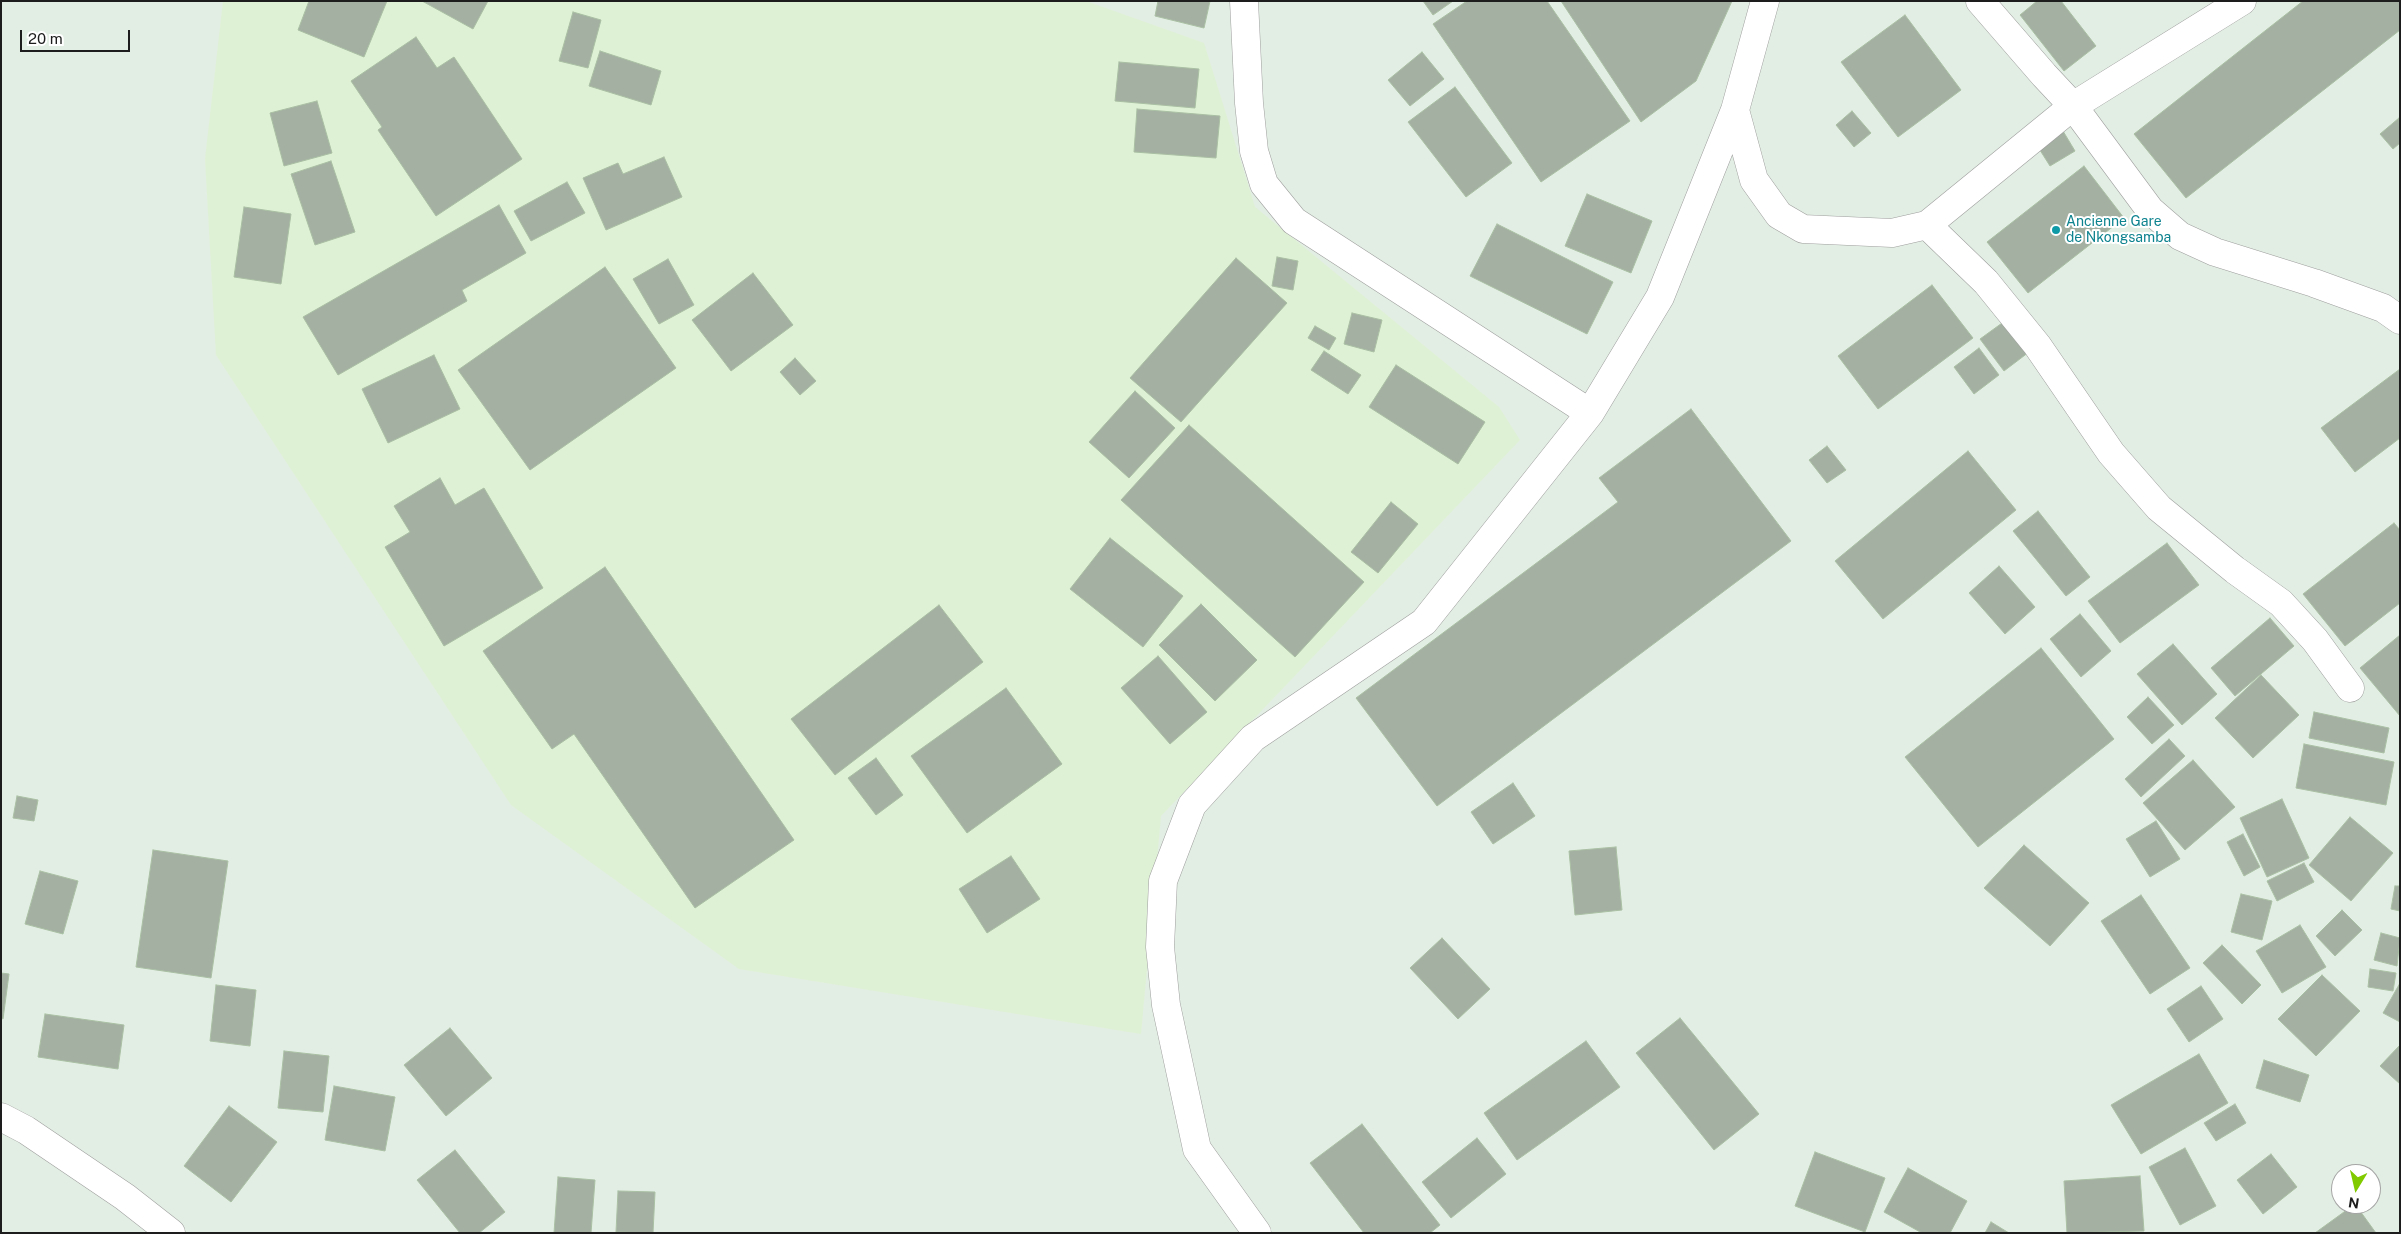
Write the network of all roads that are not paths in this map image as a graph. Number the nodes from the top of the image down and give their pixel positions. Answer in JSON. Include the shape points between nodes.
{"nodes":[{"id":1,"x":1244,"y":1,"type":"edge"},
{"id":2,"x":1765,"y":1,"type":"edge"},
{"id":3,"x":1980,"y":1,"type":"edge"},
{"id":4,"x":2242,"y":1,"type":"edge"},
{"id":5,"x":2073,"y":106,"type":"junction"},
{"id":6,"x":1735,"y":110,"type":"junction"},
{"id":7,"x":1927,"y":225,"type":"junction"},
{"id":8,"x":2400,"y":320,"type":"edge"},
{"id":9,"x":1590,"y":412,"type":"junction"},
{"id":10,"x":2350,"y":688,"type":"dead end"},
{"id":11,"x":1,"y":1117,"type":"edge"},
{"id":12,"x":171,"y":1233,"type":"edge"},
{"id":13,"x":1257,"y":1233,"type":"edge"}],
"edges":[{"from":1,"to":9,"type":"street","via":[[1254,152],[1264,184],[1294,221]]},
{"from":2,"to":6,"type":"street"},
{"from":3,"to":5,"type":"street"},
{"from":4,"to":5,"type":"street"},
{"from":5,"to":7,"type":"street"},
{"from":5,"to":8,"type":"street","via":[[2150,210],[2180,236],[2215,252],[2383,308]]},
{"from":6,"to":7,"type":"street","via":[[1754,180],[1779,215],[1803,229],[1846,232],[1892,234]]},
{"from":6,"to":9,"type":"street","via":[[1660,297]]},
{"from":7,"to":10,"type":"street","via":[[1986,282],[2037,344],[2111,452],[2160,508],[2281,603],[2315,640]]},
{"from":9,"to":13,"type":"street","via":[[1424,622],[1253,738],[1192,805],[1163,881],[1160,947],[1166,1005],[1197,1149]]},
{"from":11,"to":12,"type":"street","via":[[26,1130],[125,1197]]}]}
